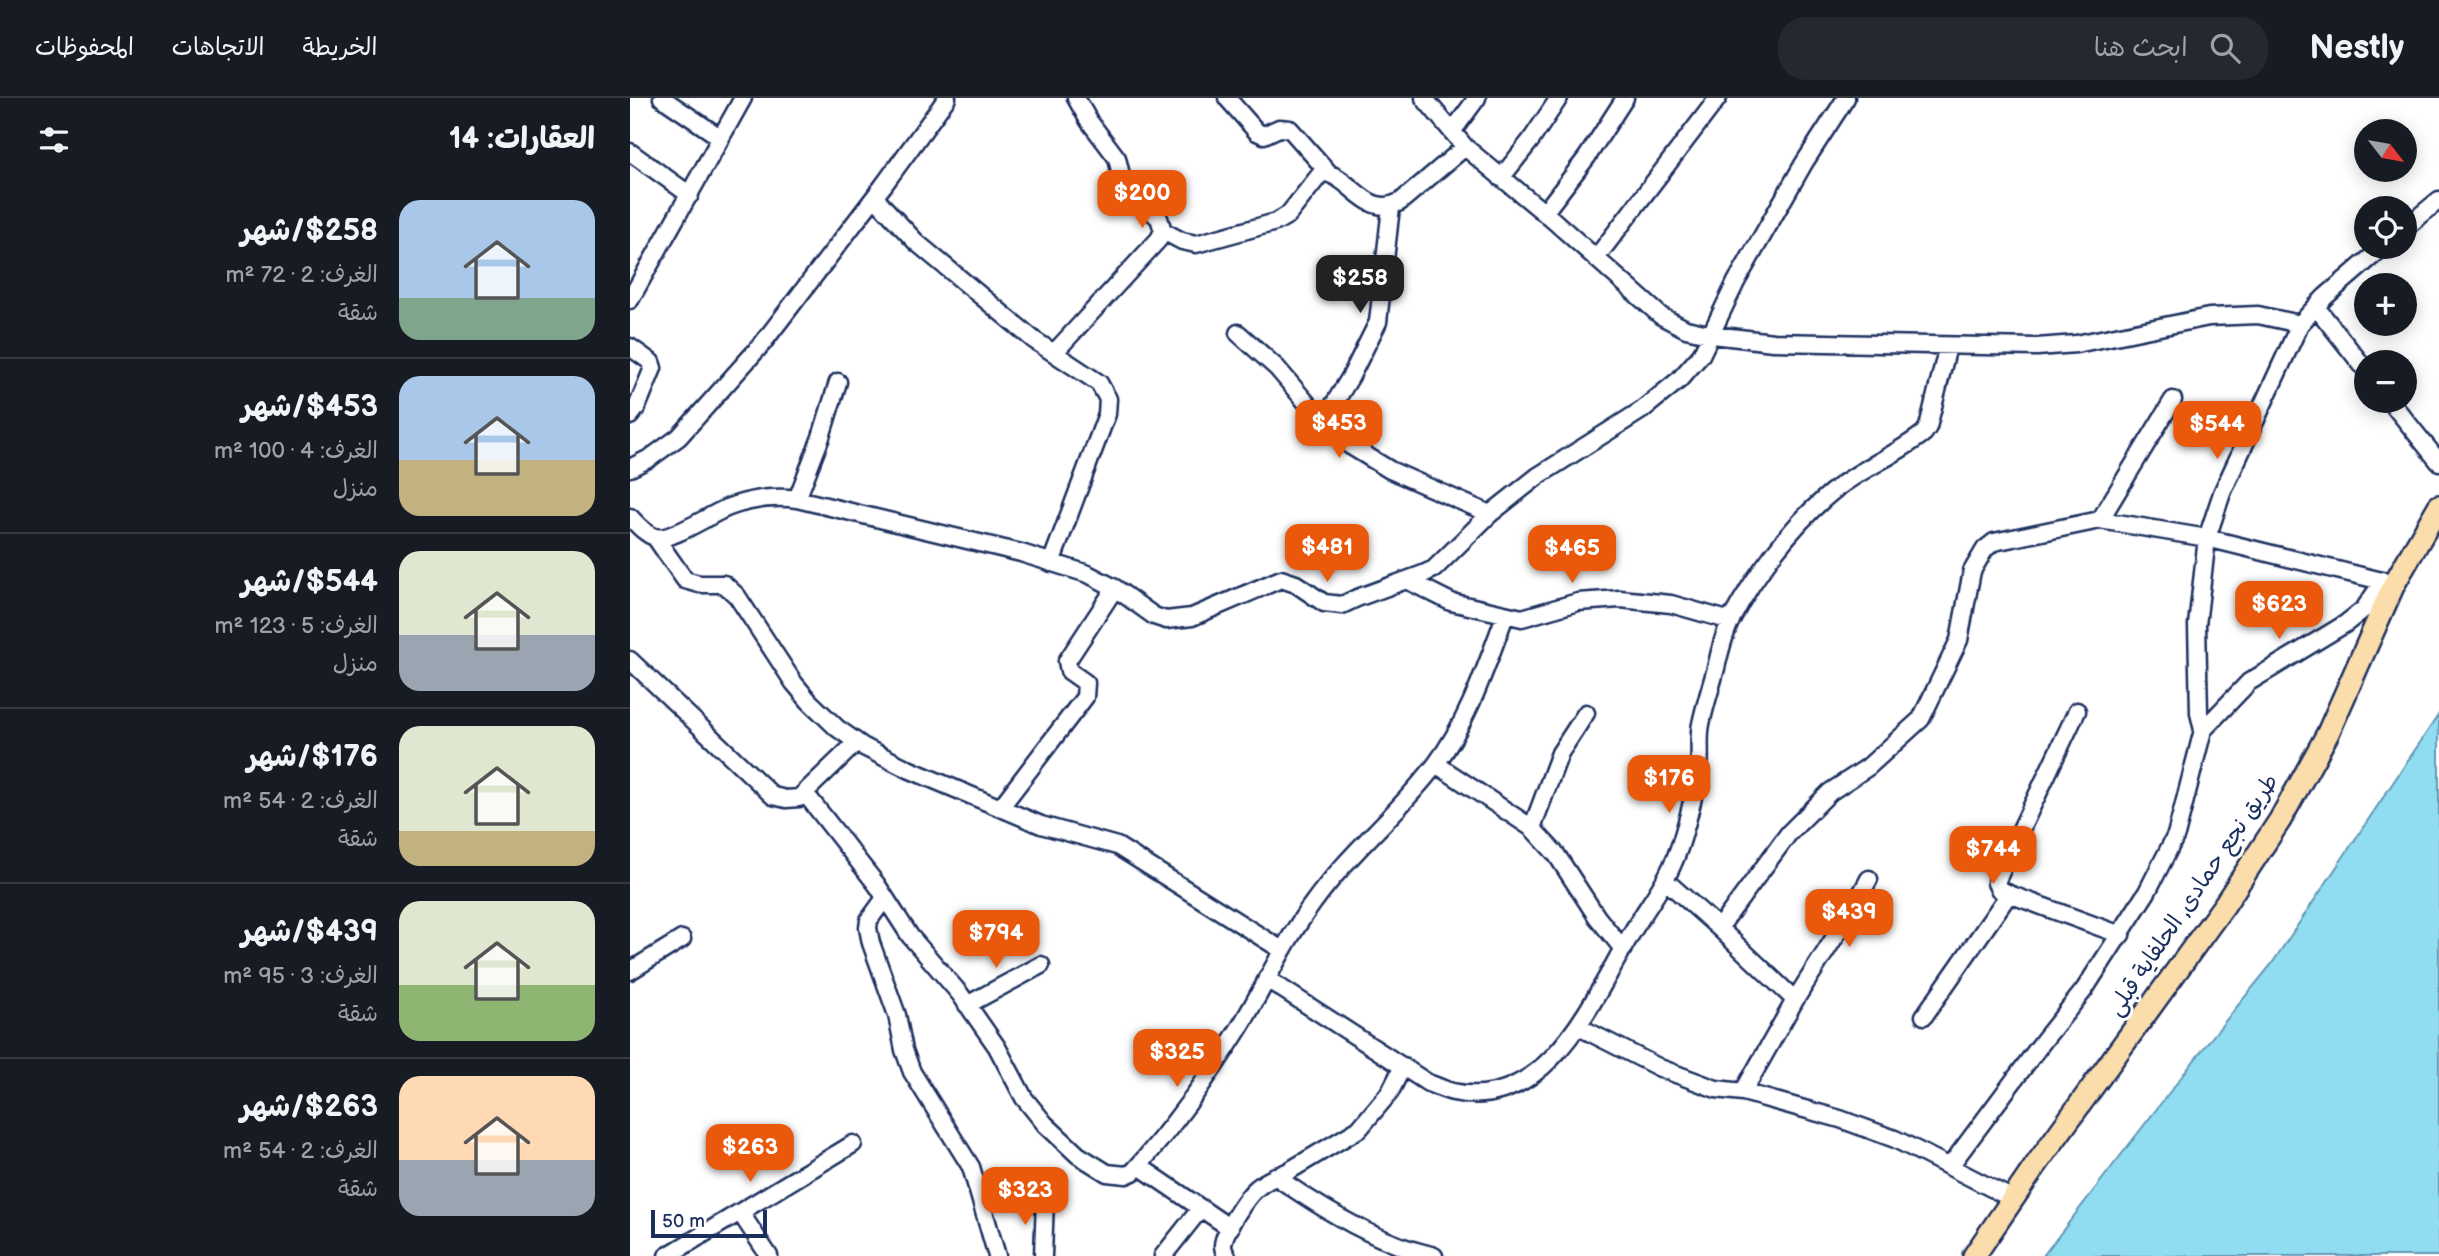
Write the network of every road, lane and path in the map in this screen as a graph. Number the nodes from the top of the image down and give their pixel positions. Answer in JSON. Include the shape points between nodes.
{"nodes":[{"id":1,"x":662,"y":98,"type":"edge"},
{"id":2,"x":743,"y":98,"type":"edge"},
{"id":3,"x":947,"y":98,"type":"edge"},
{"id":4,"x":1076,"y":98,"type":"edge"},
{"id":5,"x":1227,"y":98,"type":"edge"},
{"id":6,"x":1424,"y":98,"type":"edge"},
{"id":7,"x":1477,"y":98,"type":"edge"},
{"id":8,"x":1559,"y":98,"type":"edge"},
{"id":9,"x":1625,"y":98,"type":"edge"},
{"id":10,"x":1718,"y":98,"type":"edge"},
{"id":11,"x":1846,"y":98,"type":"edge"},
{"id":12,"x":1452,"y":132,"type":"junction"},
{"id":13,"x":721,"y":138,"type":"junction"},
{"id":14,"x":1465,"y":147,"type":"junction"},
{"id":15,"x":630,"y":152,"type":"edge"},
{"id":16,"x":1328,"y":172,"type":"junction"},
{"id":17,"x":1501,"y":178,"type":"junction"},
{"id":18,"x":690,"y":195,"type":"junction"},
{"id":19,"x":875,"y":198,"type":"junction"},
{"id":20,"x":2439,"y":200,"type":"edge"},
{"id":21,"x":1391,"y":206,"type":"junction"},
{"id":22,"x":1545,"y":213,"type":"junction"},
{"id":23,"x":2417,"y":218,"type":"edge"},
{"id":24,"x":1163,"y":231,"type":"junction"},
{"id":25,"x":1596,"y":258,"type":"junction"},
{"id":26,"x":2370,"y":259,"type":"edge"},
{"id":27,"x":630,"y":300,"type":"edge"},
{"id":28,"x":2316,"y":307,"type":"junction"},
{"id":29,"x":2300,"y":324,"type":"junction"},
{"id":30,"x":1238,"y":333,"type":"dead end"},
{"id":31,"x":1713,"y":335,"type":"junction"},
{"id":32,"x":1948,"y":346,"type":"junction"},
{"id":33,"x":630,"y":347,"type":"edge"},
{"id":34,"x":1054,"y":353,"type":"junction"},
{"id":35,"x":2354,"y":355,"type":"edge"},
{"id":36,"x":838,"y":383,"type":"dead end"},
{"id":37,"x":2173,"y":400,"type":"dead end"},
{"id":38,"x":2400,"y":413,"type":"edge"},
{"id":39,"x":630,"y":416,"type":"edge"},
{"id":40,"x":1323,"y":422,"type":"junction"},
{"id":41,"x":2439,"y":462,"type":"edge"},
{"id":42,"x":631,"y":467,"type":"edge"},
{"id":43,"x":797,"y":499,"type":"junction"},
{"id":44,"x":2439,"y":506,"type":"edge"},
{"id":45,"x":1490,"y":514,"type":"junction"},
{"id":46,"x":630,"y":517,"type":"edge"},
{"id":47,"x":2100,"y":520,"type":"junction"},
{"id":48,"x":655,"y":537,"type":"junction"},
{"id":49,"x":2207,"y":538,"type":"junction"},
{"id":50,"x":1051,"y":563,"type":"junction"},
{"id":51,"x":1407,"y":580,"type":"junction"},
{"id":52,"x":2389,"y":582,"type":"junction"},
{"id":53,"x":1115,"y":588,"type":"junction"},
{"id":54,"x":1505,"y":615,"type":"junction"},
{"id":55,"x":1731,"y":621,"type":"junction"},
{"id":56,"x":630,"y":660,"type":"edge"},
{"id":57,"x":2077,"y":712,"type":"dead end"},
{"id":58,"x":1586,"y":713,"type":"dead end"},
{"id":59,"x":2203,"y":730,"type":"junction"},
{"id":60,"x":857,"y":742,"type":"junction"},
{"id":61,"x":1436,"y":764,"type":"junction"},
{"id":62,"x":805,"y":793,"type":"junction"},
{"id":63,"x":1000,"y":807,"type":"junction"},
{"id":64,"x":1532,"y":828,"type":"junction"},
{"id":65,"x":1868,"y":879,"type":"dead end"},
{"id":66,"x":1666,"y":881,"type":"junction"},
{"id":67,"x":2009,"y":894,"type":"junction"},
{"id":68,"x":885,"y":898,"type":"junction"},
{"id":69,"x":1719,"y":928,"type":"junction"},
{"id":70,"x":2121,"y":935,"type":"junction"},
{"id":71,"x":682,"y":939,"type":"dead end"},
{"id":72,"x":1623,"y":949,"type":"junction"},
{"id":73,"x":1282,"y":950,"type":"junction"},
{"id":74,"x":1041,"y":965,"type":"dead end"},
{"id":75,"x":630,"y":971,"type":"edge"},
{"id":76,"x":1266,"y":979,"type":"junction"},
{"id":77,"x":1795,"y":1000,"type":"junction"},
{"id":78,"x":967,"y":1005,"type":"junction"},
{"id":79,"x":1924,"y":1016,"type":"dead end"},
{"id":80,"x":1579,"y":1027,"type":"junction"},
{"id":81,"x":1403,"y":1066,"type":"junction"},
{"id":82,"x":1743,"y":1092,"type":"junction"},
{"id":83,"x":853,"y":1144,"type":"dead end"},
{"id":84,"x":1139,"y":1166,"type":"junction"},
{"id":85,"x":1950,"y":1166,"type":"junction"},
{"id":86,"x":1275,"y":1176,"type":"junction"},
{"id":87,"x":1045,"y":1198,"type":"dead end"},
{"id":88,"x":2013,"y":1199,"type":"junction"},
{"id":89,"x":1201,"y":1208,"type":"junction"},
{"id":90,"x":740,"y":1212,"type":"junction"},
{"id":91,"x":1230,"y":1228,"type":"junction"},
{"id":92,"x":667,"y":1256,"type":"edge"},
{"id":93,"x":769,"y":1256,"type":"edge"},
{"id":94,"x":996,"y":1256,"type":"edge"},
{"id":95,"x":1043,"y":1256,"type":"edge"},
{"id":96,"x":1163,"y":1256,"type":"edge"},
{"id":97,"x":1227,"y":1256,"type":"edge"},
{"id":98,"x":1434,"y":1256,"type":"edge"},
{"id":99,"x":1974,"y":1256,"type":"edge"}],
"edges":[{"from":1,"to":13,"type":"street"},
{"from":2,"to":13,"type":"street"},
{"from":3,"to":19,"type":"street"},
{"from":4,"to":24,"type":"street","via":[[1117,158],[1125,185],[1159,218]]},
{"from":5,"to":16,"type":"street","via":[[1257,132],[1264,135],[1290,129]]},
{"from":6,"to":12,"type":"street"},
{"from":7,"to":12,"type":"street"},
{"from":8,"to":17,"type":"street"},
{"from":9,"to":22,"type":"street"},
{"from":10,"to":25,"type":"street"},
{"from":11,"to":31,"type":"street","via":[[1742,270]]},
{"from":12,"to":14,"type":"street"},
{"from":13,"to":18,"type":"street"},
{"from":14,"to":17,"type":"street"},
{"from":14,"to":21,"type":"street"},
{"from":15,"to":18,"type":"street"},
{"from":16,"to":21,"type":"street","via":[[1373,205]]},
{"from":16,"to":24,"type":"street","via":[[1319,173],[1288,215],[1276,222],[1196,244]]},
{"from":17,"to":22,"type":"street"},
{"from":18,"to":27,"type":"street"},
{"from":19,"to":34,"type":"street","via":[[916,242]]},
{"from":19,"to":42,"type":"street","via":[[762,344],[689,427]]},
{"from":20,"to":23,"type":"street"},
{"from":21,"to":40,"type":"street","via":[[1378,322]]},
{"from":22,"to":25,"type":"street"},
{"from":24,"to":34,"type":"street"},
{"from":25,"to":31,"type":"street","via":[[1661,316],[1686,329]]},
{"from":26,"to":28,"type":"street"},
{"from":28,"to":29,"type":"street"},
{"from":28,"to":35,"type":"street"},
{"from":29,"to":32,"type":"street","via":[[2258,315],[2209,317],[2076,344]]},
{"from":29,"to":49,"type":"street","via":[[2222,493]]},
{"from":30,"to":40,"type":"street","via":[[1277,368]]},
{"from":31,"to":32,"type":"street","via":[[1773,342]]},
{"from":31,"to":45,"type":"street","via":[[1670,388],[1538,476]]},
{"from":32,"to":55,"type":"street","via":[[1928,428],[1827,496],[1758,576]]},
{"from":33,"to":39,"type":"street","via":[[653,368]]},
{"from":34,"to":50,"type":"street","via":[[1099,383],[1108,398],[1107,414]]},
{"from":36,"to":43,"type":"street"},
{"from":37,"to":47,"type":"street"},
{"from":38,"to":41,"type":"street"},
{"from":40,"to":45,"type":"street","via":[[1382,466]]},
{"from":43,"to":48,"type":"street","via":[[775,496],[730,507],[674,536]]},
{"from":43,"to":50,"type":"street"},
{"from":44,"to":52,"type":"main road","name":"طريق نجع حمادى, الحلفاية قبلى"},
{"from":45,"to":51,"type":"street","via":[[1434,569]]},
{"from":46,"to":48,"type":"street"},
{"from":47,"to":49,"type":"street"},
{"from":47,"to":69,"type":"street","via":[[1994,542],[1985,549],[1972,571],[1959,640],[1921,719],[1868,767],[1830,792],[1789,833]]},
{"from":48,"to":60,"type":"street","via":[[685,580],[724,584],[737,596],[808,701]]},
{"from":49,"to":52,"type":"street"},
{"from":49,"to":59,"type":"street","via":[[2197,625]]},
{"from":50,"to":53,"type":"street"},
{"from":51,"to":53,"type":"street","via":[[1331,606],[1281,579],[1175,620],[1154,616]]},
{"from":51,"to":54,"type":"street","via":[[1451,603]]},
{"from":52,"to":59,"type":"street","via":[[2344,624],[2249,682]]},
{"from":52,"to":88,"type":"main road","name":"طريق نجع حمادى, الحلفاية قبلى","via":[[2328,733],[2280,820]]},
{"from":53,"to":63,"type":"street","via":[[1067,661],[1069,671],[1086,683],[1085,697]]},
{"from":54,"to":55,"type":"street","via":[[1521,618],[1578,602],[1620,599],[1671,604]]},
{"from":54,"to":61,"type":"street","via":[[1467,712]]},
{"from":55,"to":66,"type":"street","via":[[1700,727],[1699,765],[1683,839]]},
{"from":56,"to":62,"type":"street","via":[[768,792],[786,799]]},
{"from":57,"to":67,"type":"street","via":[[1997,880],[1999,889]]},
{"from":58,"to":64,"type":"street","via":[[1560,753]]},
{"from":59,"to":70,"type":"street","via":[[2175,835]]},
{"from":60,"to":62,"type":"street"},
{"from":60,"to":63,"type":"street"},
{"from":61,"to":64,"type":"street"},
{"from":61,"to":73,"type":"street","via":[[1347,861]]},
{"from":62,"to":68,"type":"street"},
{"from":63,"to":73,"type":"street","via":[[1041,825],[1117,846]]},
{"from":64,"to":72,"type":"street","via":[[1556,854]]},
{"from":65,"to":77,"type":"street"},
{"from":66,"to":69,"type":"street"},
{"from":66,"to":72,"type":"street"},
{"from":67,"to":70,"type":"street"},
{"from":67,"to":79,"type":"street"},
{"from":68,"to":78,"type":"street"},
{"from":68,"to":94,"type":"street","via":[[868,928],[904,1050],[912,1072],[971,1167]]},
{"from":69,"to":77,"type":"street"},
{"from":70,"to":85,"type":"street"},
{"from":71,"to":75,"type":"street"},
{"from":72,"to":80,"type":"street"},
{"from":73,"to":76,"type":"street"},
{"from":74,"to":78,"type":"street"},
{"from":76,"to":81,"type":"street"},
{"from":76,"to":84,"type":"street","via":[[1194,1097]]},
{"from":77,"to":82,"type":"street"},
{"from":78,"to":84,"type":"street","via":[[1045,1125],[1078,1155],[1107,1173],[1126,1175]]},
{"from":80,"to":81,"type":"street","via":[[1525,1081],[1487,1093],[1452,1092]]},
{"from":80,"to":82,"type":"street","via":[[1660,1068],[1717,1089]]},
{"from":81,"to":86,"type":"street","via":[[1390,1092],[1359,1129]]},
{"from":82,"to":85,"type":"street","via":[[1840,1119]]},
{"from":83,"to":90,"type":"street"},
{"from":84,"to":89,"type":"street"},
{"from":85,"to":88,"type":"street"},
{"from":86,"to":91,"type":"street","via":[[1249,1195]]},
{"from":86,"to":98,"type":"street","via":[[1354,1225]]},
{"from":87,"to":95,"type":"street"},
{"from":88,"to":99,"type":"main road","name":"طريق نجع حمادى, الحلفاية قبلى"},
{"from":89,"to":91,"type":"street"},
{"from":89,"to":96,"type":"street"},
{"from":90,"to":92,"type":"street"},
{"from":90,"to":93,"type":"street"},
{"from":91,"to":97,"type":"street","via":[[1223,1245]]}]}
